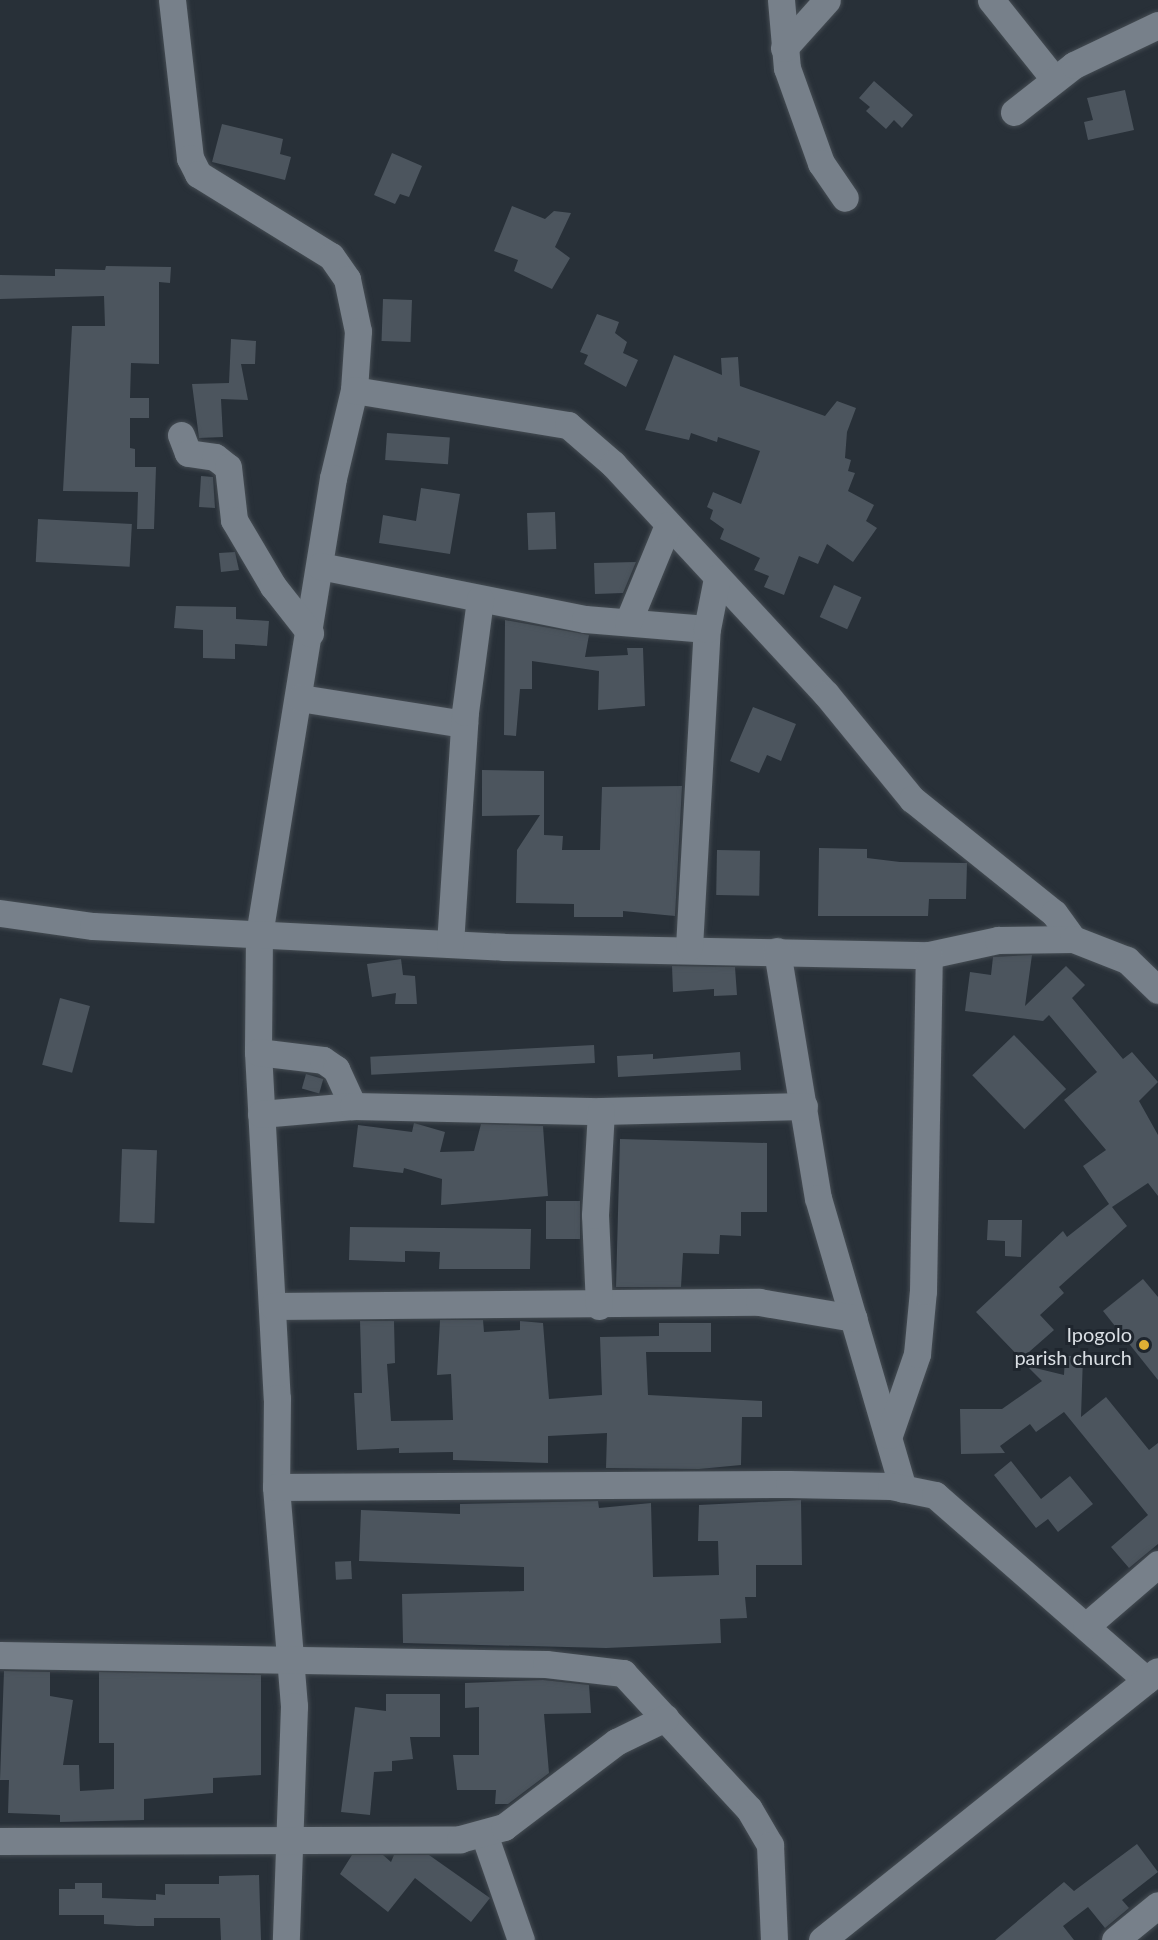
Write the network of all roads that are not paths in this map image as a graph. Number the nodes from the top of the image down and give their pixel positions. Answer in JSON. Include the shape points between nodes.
{"nodes":[{"id":1,"x":172,"y":0,"type":"edge"},
{"id":2,"x":781,"y":0,"type":"edge"},
{"id":3,"x":827,"y":0,"type":"edge"},
{"id":4,"x":991,"y":0,"type":"edge"},
{"id":5,"x":1158,"y":25,"type":"edge"},
{"id":6,"x":784,"y":48,"type":"junction"},
{"id":7,"x":1054,"y":79,"type":"junction"},
{"id":8,"x":1014,"y":112,"type":"dead end"},
{"id":9,"x":845,"y":198,"type":"dead end"},
{"id":10,"x":354,"y":390,"type":"junction"},
{"id":11,"x":181,"y":435,"type":"dead end"},
{"id":12,"x":668,"y":525,"type":"junction"},
{"id":13,"x":320,"y":566,"type":"junction"},
{"id":14,"x":717,"y":578,"type":"junction"},
{"id":15,"x":480,"y":599,"type":"junction"},
{"id":16,"x":628,"y":622,"type":"junction"},
{"id":17,"x":708,"y":629,"type":"junction"},
{"id":18,"x":310,"y":633,"type":"junction"},
{"id":19,"x":300,"y":698,"type":"junction"},
{"id":20,"x":464,"y":724,"type":"junction"},
{"id":21,"x":0,"y":913,"type":"edge"},
{"id":22,"x":260,"y":934,"type":"junction"},
{"id":23,"x":1073,"y":939,"type":"junction"},
{"id":24,"x":450,"y":944,"type":"junction"},
{"id":25,"x":689,"y":947,"type":"junction"},
{"id":26,"x":777,"y":951,"type":"junction"},
{"id":27,"x":929,"y":954,"type":"junction"},
{"id":28,"x":1158,"y":990,"type":"edge"},
{"id":29,"x":258,"y":1052,"type":"junction"},
{"id":30,"x":353,"y":1106,"type":"junction"},
{"id":31,"x":804,"y":1106,"type":"junction"},
{"id":32,"x":601,"y":1111,"type":"junction"},
{"id":33,"x":261,"y":1114,"type":"junction"},
{"id":34,"x":273,"y":1306,"type":"junction"},
{"id":35,"x":598,"y":1306,"type":"junction"},
{"id":36,"x":854,"y":1318,"type":"junction"},
{"id":37,"x":888,"y":1435,"type":"junction"},
{"id":38,"x":276,"y":1487,"type":"junction"},
{"id":39,"x":903,"y":1489,"type":"junction"},
{"id":40,"x":1158,"y":1564,"type":"edge"},
{"id":41,"x":1086,"y":1626,"type":"junction"},
{"id":42,"x":0,"y":1655,"type":"edge"},
{"id":43,"x":290,"y":1657,"type":"junction"},
{"id":44,"x":1152,"y":1676,"type":"edge"},
{"id":45,"x":665,"y":1718,"type":"junction"},
{"id":46,"x":484,"y":1834,"type":"junction"},
{"id":47,"x":0,"y":1841,"type":"edge"},
{"id":48,"x":288,"y":1842,"type":"junction"},
{"id":49,"x":1158,"y":1905,"type":"edge"},
{"id":50,"x":286,"y":1940,"type":"edge"},
{"id":51,"x":521,"y":1940,"type":"edge"},
{"id":52,"x":774,"y":1940,"type":"edge"},
{"id":53,"x":822,"y":1940,"type":"edge"},
{"id":54,"x":1115,"y":1940,"type":"edge"}],
"edges":[{"from":1,"to":10,"type":"street","via":[[190,158],[213,185],[315,244],[347,279],[358,331]]},
{"from":2,"to":6,"type":"street"},
{"from":3,"to":6,"type":"street"},
{"from":4,"to":7,"type":"street"},
{"from":5,"to":7,"type":"street"},
{"from":6,"to":9,"type":"street","via":[[821,162]]},
{"from":7,"to":8,"type":"street"},
{"from":10,"to":12,"type":"street","via":[[568,425],[613,464]]},
{"from":10,"to":13,"type":"street"},
{"from":11,"to":18,"type":"street","via":[[188,453],[215,457],[228,467],[234,519],[273,586]]},
{"from":12,"to":14,"type":"street"},
{"from":12,"to":16,"type":"street"},
{"from":13,"to":15,"type":"street"},
{"from":13,"to":18,"type":"street"},
{"from":14,"to":17,"type":"street"},
{"from":14,"to":23,"type":"street","via":[[826,694],[912,799],[1054,914]]},
{"from":15,"to":16,"type":"street"},
{"from":15,"to":20,"type":"street"},
{"from":16,"to":17,"type":"street"},
{"from":17,"to":25,"type":"street"},
{"from":18,"to":19,"type":"street"},
{"from":19,"to":20,"type":"street"},
{"from":19,"to":22,"type":"street"},
{"from":20,"to":24,"type":"street"},
{"from":21,"to":22,"type":"street","via":[[93,926]]},
{"from":22,"to":24,"type":"street"},
{"from":22,"to":29,"type":"street"},
{"from":23,"to":27,"type":"street","via":[[998,940]]},
{"from":23,"to":28,"type":"street","via":[[1127,960]]},
{"from":24,"to":25,"type":"street"},
{"from":25,"to":26,"type":"street"},
{"from":26,"to":27,"type":"street"},
{"from":26,"to":31,"type":"street"},
{"from":27,"to":37,"type":"street","via":[[923,1292],[917,1353]]},
{"from":29,"to":30,"type":"street","via":[[322,1060],[336,1069]]},
{"from":29,"to":33,"type":"street"},
{"from":30,"to":32,"type":"street"},
{"from":30,"to":33,"type":"street"},
{"from":31,"to":32,"type":"street"},
{"from":31,"to":36,"type":"street","via":[[818,1198]]},
{"from":32,"to":35,"type":"street","via":[[595,1215]]},
{"from":33,"to":34,"type":"street"},
{"from":34,"to":35,"type":"street"},
{"from":34,"to":38,"type":"street"},
{"from":35,"to":36,"type":"street","via":[[759,1302]]},
{"from":36,"to":37,"type":"street"},
{"from":37,"to":39,"type":"street"},
{"from":38,"to":39,"type":"street","via":[[789,1484]]},
{"from":38,"to":43,"type":"street"},
{"from":39,"to":41,"type":"street","via":[[934,1495],[951,1507]]},
{"from":40,"to":41,"type":"street"},
{"from":41,"to":44,"type":"street"},
{"from":42,"to":43,"type":"street"},
{"from":43,"to":45,"type":"street","via":[[608,1670],[639,1686]]},
{"from":43,"to":48,"type":"street","via":[[294,1706]]},
{"from":44,"to":53,"type":"street"},
{"from":45,"to":46,"type":"street","via":[[616,1742],[519,1818]]},
{"from":45,"to":52,"type":"street","via":[[749,1809],[770,1845]]},
{"from":46,"to":48,"type":"street"},
{"from":46,"to":51,"type":"street"},
{"from":47,"to":48,"type":"street"},
{"from":48,"to":50,"type":"street"},
{"from":49,"to":54,"type":"street"}]}
